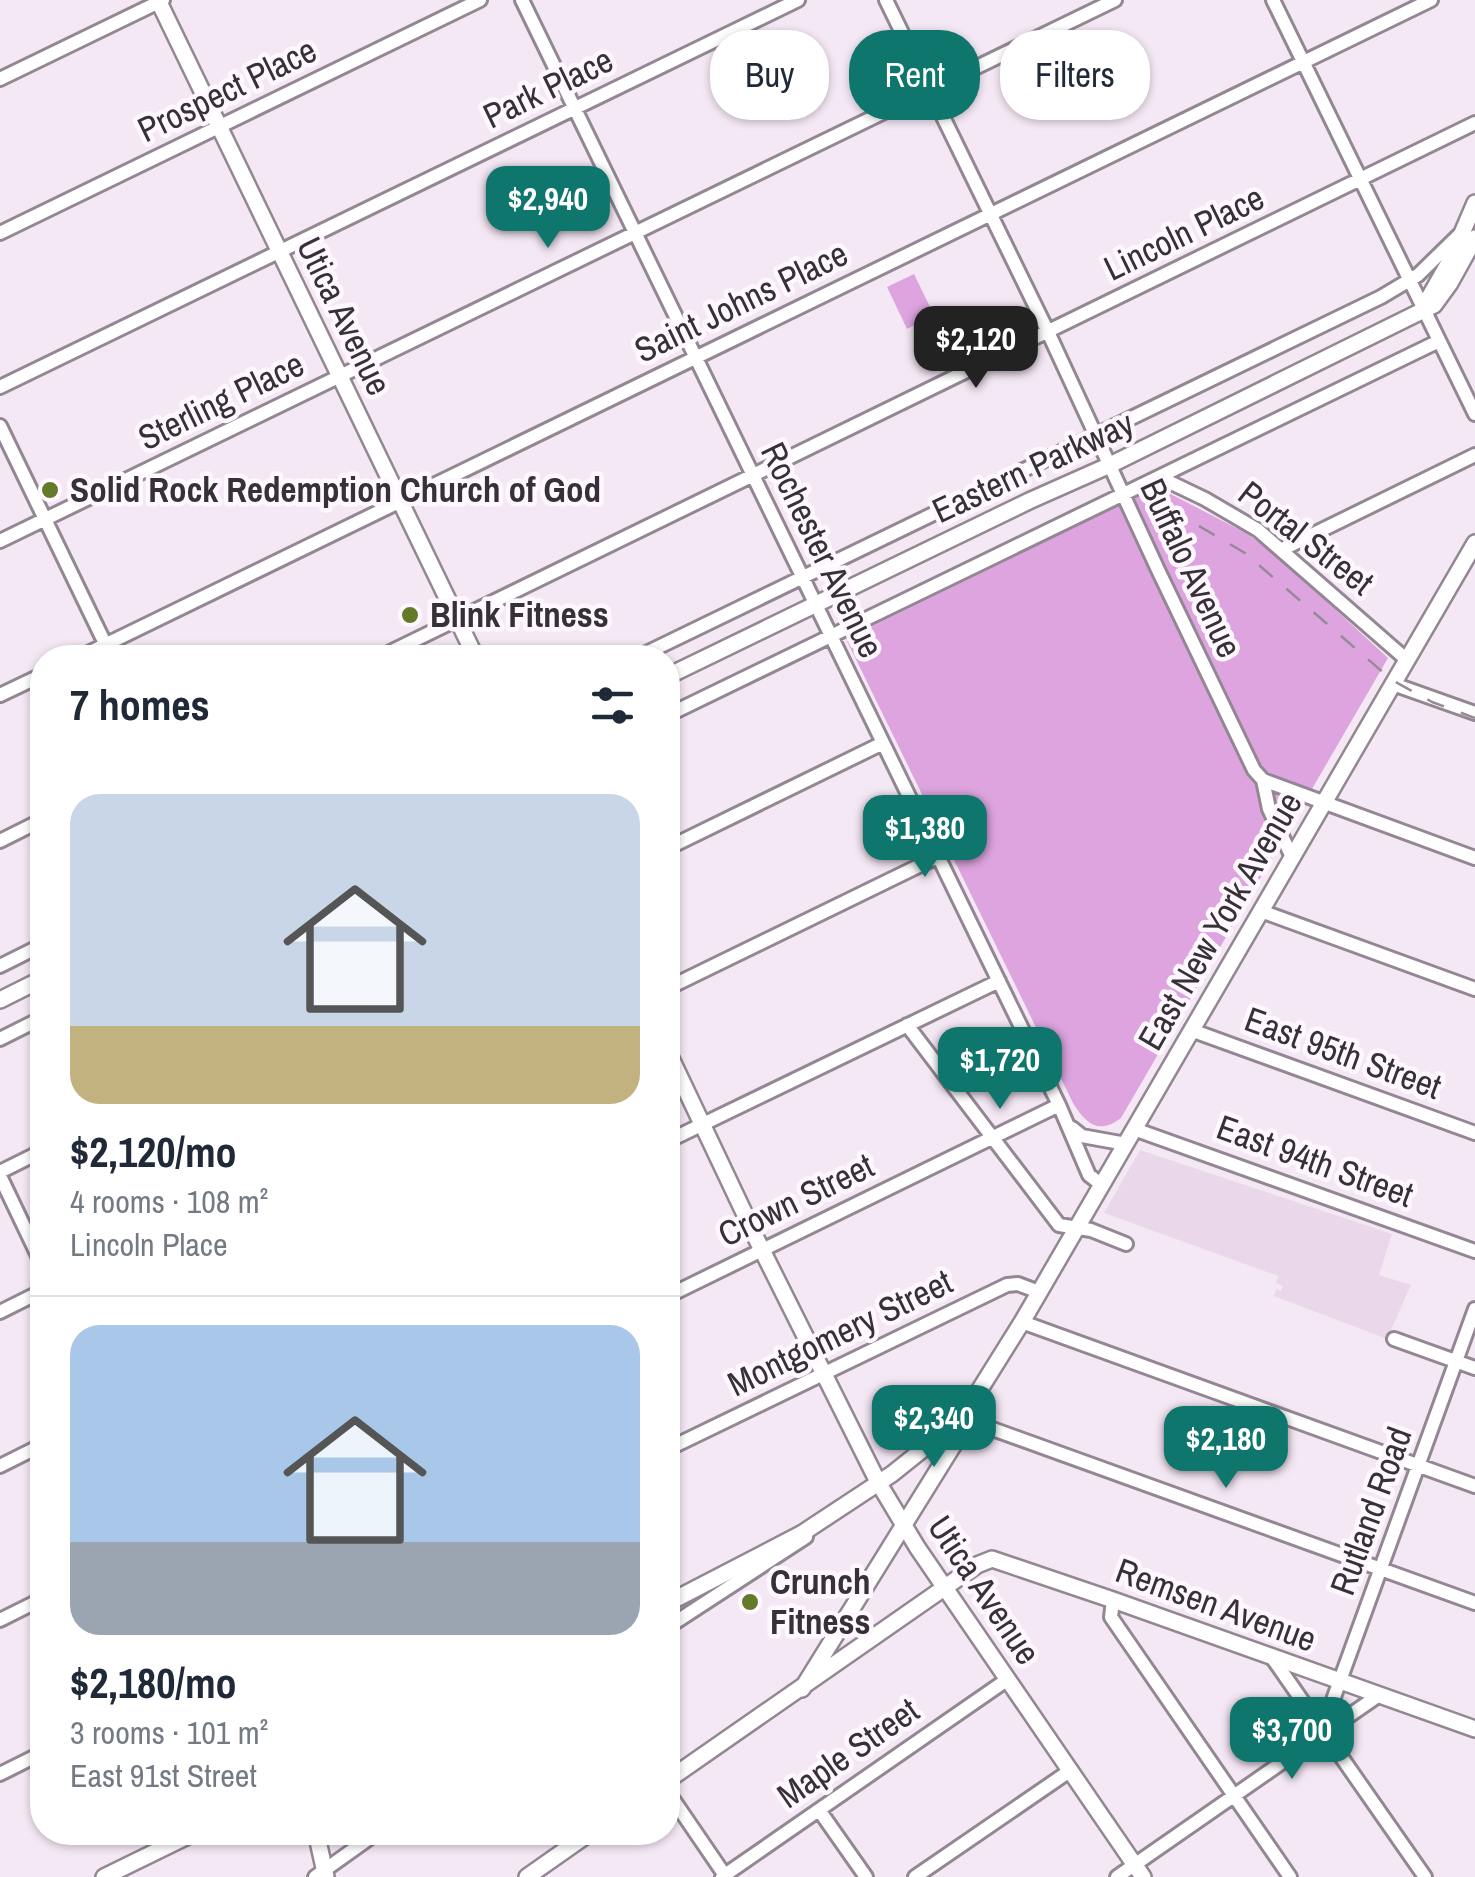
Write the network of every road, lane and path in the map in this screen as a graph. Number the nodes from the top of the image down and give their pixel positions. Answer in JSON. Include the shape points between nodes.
{"nodes":[{"id":1,"x":480,"y":0,"type":"edge"},
{"id":2,"x":522,"y":0,"type":"edge"},
{"id":3,"x":798,"y":0,"type":"edge"},
{"id":4,"x":886,"y":0,"type":"edge"},
{"id":5,"x":1115,"y":0,"type":"edge"},
{"id":6,"x":1274,"y":0,"type":"edge"},
{"id":7,"x":1431,"y":0,"type":"edge"},
{"id":8,"x":160,"y":1,"type":"edge"},
{"id":9,"x":901,"y":30,"type":"edge"},
{"id":10,"x":1303,"y":61,"type":"junction"},
{"id":11,"x":980,"y":66,"type":"edge"},
{"id":12,"x":0,"y":79,"type":"edge"},
{"id":13,"x":575,"y":109,"type":"junction"},
{"id":14,"x":868,"y":120,"type":"edge"},
{"id":15,"x":945,"y":120,"type":"edge"},
{"id":16,"x":1475,"y":124,"type":"edge"},
{"id":17,"x":219,"y":126,"type":"junction"},
{"id":18,"x":1362,"y":180,"type":"junction"},
{"id":19,"x":1475,"y":203,"type":"edge"},
{"id":20,"x":990,"y":214,"type":"junction"},
{"id":21,"x":0,"y":233,"type":"edge"},
{"id":22,"x":635,"y":233,"type":"junction"},
{"id":23,"x":1471,"y":239,"type":"edge"},
{"id":24,"x":280,"y":252,"type":"junction"},
{"id":25,"x":1410,"y":280,"type":"junction"},
{"id":26,"x":1424,"y":308,"type":"junction"},
{"id":27,"x":1048,"y":332,"type":"junction"},
{"id":28,"x":1439,"y":341,"type":"junction"},
{"id":29,"x":696,"y":358,"type":"junction"},
{"id":30,"x":340,"y":376,"type":"junction"},
{"id":31,"x":0,"y":388,"type":"edge"},
{"id":32,"x":1475,"y":414,"type":"edge"},
{"id":33,"x":0,"y":426,"type":"edge"},
{"id":34,"x":1096,"y":434,"type":"junction"},
{"id":35,"x":1475,"y":455,"type":"edge"},
{"id":36,"x":1110,"y":465,"type":"junction"},
{"id":37,"x":753,"y":476,"type":"junction"},
{"id":38,"x":1159,"y":477,"type":"junction"},
{"id":39,"x":1123,"y":494,"type":"junction"},
{"id":40,"x":400,"y":501,"type":"junction"},
{"id":41,"x":45,"y":519,"type":"junction"},
{"id":42,"x":0,"y":541,"type":"edge"},
{"id":43,"x":1475,"y":543,"type":"edge"},
{"id":44,"x":1282,"y":549,"type":"junction"},
{"id":45,"x":802,"y":576,"type":"junction"},
{"id":46,"x":816,"y":605,"type":"junction"},
{"id":47,"x":458,"y":619,"type":"junction"},
{"id":48,"x":831,"y":636,"type":"junction"},
{"id":49,"x":106,"y":644,"type":"joint"},
{"id":50,"x":405,"y":645,"type":"edge"},
{"id":51,"x":470,"y":645,"type":"edge"},
{"id":52,"x":662,"y":645,"type":"edge"},
{"id":53,"x":1407,"y":660,"type":"junction"},
{"id":54,"x":680,"y":670,"type":"edge"},
{"id":55,"x":30,"y":680,"type":"edge"},
{"id":56,"x":1393,"y":684,"type":"junction"},
{"id":57,"x":0,"y":695,"type":"edge"},
{"id":58,"x":680,"y":709,"type":"edge"},
{"id":59,"x":1475,"y":712,"type":"edge"},
{"id":60,"x":883,"y":744,"type":"junction"},
{"id":61,"x":1263,"y":780,"type":"junction"},
{"id":62,"x":1324,"y":803,"type":"junction"},
{"id":63,"x":30,"y":826,"type":"edge"},
{"id":64,"x":0,"y":841,"type":"edge"},
{"id":65,"x":680,"y":842,"type":"edge"},
{"id":66,"x":937,"y":856,"type":"junction"},
{"id":67,"x":1292,"y":858,"type":"junction"},
{"id":68,"x":1475,"y":858,"type":"edge"},
{"id":69,"x":1261,"y":911,"type":"junction"},
{"id":70,"x":30,"y":952,"type":"edge"},
{"id":71,"x":0,"y":966,"type":"edge"},
{"id":72,"x":999,"y":981,"type":"junction"},
{"id":73,"x":680,"y":982,"type":"edge"},
{"id":74,"x":30,"y":985,"type":"edge"},
{"id":75,"x":1475,"y":989,"type":"edge"},
{"id":76,"x":0,"y":1000,"type":"edge"},
{"id":77,"x":30,"y":1024,"type":"edge"},
{"id":78,"x":907,"y":1025,"type":"junction"},
{"id":79,"x":1191,"y":1030,"type":"junction"},
{"id":80,"x":0,"y":1039,"type":"edge"},
{"id":81,"x":680,"y":1077,"type":"edge"},
{"id":82,"x":1059,"y":1105,"type":"junction"},
{"id":83,"x":702,"y":1124,"type":"junction"},
{"id":84,"x":1068,"y":1125,"type":"junction"},
{"id":85,"x":1134,"y":1128,"type":"junction"},
{"id":86,"x":1475,"y":1133,"type":"edge"},
{"id":87,"x":680,"y":1135,"type":"edge"},
{"id":88,"x":992,"y":1138,"type":"junction"},
{"id":89,"x":1126,"y":1144,"type":"junction"},
{"id":90,"x":30,"y":1158,"type":"edge"},
{"id":91,"x":0,"y":1174,"type":"edge"},
{"id":92,"x":1102,"y":1185,"type":"junction"},
{"id":93,"x":1076,"y":1228,"type":"junction"},
{"id":94,"x":30,"y":1238,"type":"edge"},
{"id":95,"x":1126,"y":1244,"type":"dead end"},
{"id":96,"x":762,"y":1250,"type":"junction"},
{"id":97,"x":1475,"y":1251,"type":"edge"},
{"id":98,"x":680,"y":1290,"type":"edge"},
{"id":99,"x":1039,"y":1292,"type":"junction"},
{"id":100,"x":30,"y":1297,"type":"edge"},
{"id":101,"x":1475,"y":1309,"type":"edge"},
{"id":102,"x":0,"y":1312,"type":"edge"},
{"id":103,"x":1022,"y":1322,"type":"junction"},
{"id":104,"x":1394,"y":1338,"type":"dead end"},
{"id":105,"x":1456,"y":1362,"type":"junction"},
{"id":106,"x":1475,"y":1368,"type":"edge"},
{"id":107,"x":824,"y":1373,"type":"junction"},
{"id":108,"x":962,"y":1418,"type":"junction"},
{"id":109,"x":680,"y":1444,"type":"edge"},
{"id":110,"x":30,"y":1451,"type":"edge"},
{"id":111,"x":0,"y":1466,"type":"edge"},
{"id":112,"x":1419,"y":1466,"type":"junction"},
{"id":113,"x":878,"y":1482,"type":"junction"},
{"id":114,"x":1475,"y":1486,"type":"edge"},
{"id":115,"x":903,"y":1523,"type":"junction"},
{"id":116,"x":817,"y":1524,"type":"junction"},
{"id":117,"x":992,"y":1559,"type":"joint"},
{"id":118,"x":1382,"y":1570,"type":"junction"},
{"id":119,"x":946,"y":1587,"type":"junction"},
{"id":120,"x":680,"y":1597,"type":"edge"},
{"id":121,"x":1113,"y":1600,"type":"junction"},
{"id":122,"x":1475,"y":1603,"type":"edge"},
{"id":123,"x":30,"y":1605,"type":"edge"},
{"id":124,"x":680,"y":1619,"type":"edge"},
{"id":125,"x":0,"y":1620,"type":"edge"},
{"id":126,"x":1271,"y":1656,"type":"junction"},
{"id":127,"x":1008,"y":1679,"type":"junction"},
{"id":128,"x":1341,"y":1682,"type":"junction"},
{"id":129,"x":802,"y":1689,"type":"junction"},
{"id":130,"x":1380,"y":1695,"type":"junction"},
{"id":131,"x":1475,"y":1730,"type":"edge"},
{"id":132,"x":1324,"y":1733,"type":"junction"},
{"id":133,"x":30,"y":1759,"type":"edge"},
{"id":134,"x":1070,"y":1770,"type":"junction"},
{"id":135,"x":680,"y":1772,"type":"edge"},
{"id":136,"x":0,"y":1774,"type":"edge"},
{"id":137,"x":1234,"y":1796,"type":"junction"},
{"id":138,"x":680,"y":1810,"type":"edge"},
{"id":139,"x":819,"y":1810,"type":"junction"},
{"id":140,"x":169,"y":1845,"type":"edge"},
{"id":141,"x":318,"y":1845,"type":"edge"},
{"id":142,"x":361,"y":1845,"type":"edge"},
{"id":143,"x":573,"y":1845,"type":"edge"},
{"id":144,"x":1139,"y":1871,"type":"edge"},
{"id":145,"x":321,"y":1875,"type":"edge"},
{"id":146,"x":724,"y":1876,"type":"edge"},
{"id":147,"x":104,"y":1877,"type":"edge"},
{"id":148,"x":527,"y":1877,"type":"edge"},
{"id":149,"x":866,"y":1877,"type":"edge"},
{"id":150,"x":916,"y":1877,"type":"edge"},
{"id":151,"x":1117,"y":1877,"type":"edge"},
{"id":152,"x":1290,"y":1877,"type":"edge"},
{"id":153,"x":1425,"y":1877,"type":"edge"}],
"edges":[{"from":1,"to":17,"type":"street","name":"Prospect Place"},
{"from":2,"to":13,"type":"street","name":"Rochester Avenue"},
{"from":3,"to":13,"type":"street","name":"Park Place"},
{"from":4,"to":9,"type":"street","name":"Buffalo Avenue"},
{"from":5,"to":11,"type":"street","name":"Sterling Place"},
{"from":6,"to":10,"type":"street"},
{"from":7,"to":10,"type":"street","name":"Saint Johns Place"},
{"from":8,"to":12,"type":"street"},
{"from":8,"to":17,"type":"main road","name":"Utica Avenue"},
{"from":10,"to":18,"type":"street"},
{"from":10,"to":20,"type":"street","name":"Saint Johns Place"},
{"from":13,"to":22,"type":"street","name":"Rochester Avenue"},
{"from":13,"to":24,"type":"street","name":"Park Place"},
{"from":14,"to":22,"type":"street","name":"Sterling Place"},
{"from":15,"to":20,"type":"street","name":"Buffalo Avenue"},
{"from":16,"to":18,"type":"street","name":"Lincoln Place"},
{"from":17,"to":21,"type":"street","name":"Prospect Place"},
{"from":17,"to":24,"type":"main road","name":"Utica Avenue"},
{"from":18,"to":25,"type":"street"},
{"from":18,"to":27,"type":"street","name":"Lincoln Place"},
{"from":19,"to":23,"type":"main road","name":"Eastern Parkway"},
{"from":20,"to":27,"type":"street","name":"Buffalo Avenue"},
{"from":20,"to":29,"type":"street","name":"Saint Johns Place"},
{"from":22,"to":29,"type":"street","name":"Rochester Avenue"},
{"from":22,"to":30,"type":"street","name":"Sterling Place"},
{"from":23,"to":25,"type":"street"},
{"from":23,"to":26,"type":"main road","name":"Eastern Parkway","via":[[1444,292]]},
{"from":24,"to":30,"type":"main road","name":"Utica Avenue"},
{"from":24,"to":31,"type":"street","name":"Park Place"},
{"from":25,"to":26,"type":"street"},
{"from":25,"to":34,"type":"street"},
{"from":26,"to":28,"type":"street"},
{"from":26,"to":36,"type":"main road","name":"Eastern Parkway"},
{"from":27,"to":34,"type":"street","name":"Buffalo Avenue"},
{"from":27,"to":37,"type":"street","name":"Lincoln Place"},
{"from":28,"to":32,"type":"street"},
{"from":28,"to":38,"type":"street"},
{"from":29,"to":37,"type":"street","name":"Rochester Avenue"},
{"from":29,"to":40,"type":"street","name":"Saint Johns Place"},
{"from":30,"to":40,"type":"main road","name":"Utica Avenue"},
{"from":30,"to":41,"type":"street","name":"Sterling Place"},
{"from":33,"to":41,"type":"street"},
{"from":34,"to":36,"type":"street","name":"Buffalo Avenue"},
{"from":34,"to":45,"type":"street"},
{"from":35,"to":44,"type":"street"},
{"from":36,"to":39,"type":"street","name":"Buffalo Avenue"},
{"from":36,"to":46,"type":"main road","name":"Eastern Parkway"},
{"from":37,"to":45,"type":"street","name":"Rochester Avenue"},
{"from":37,"to":47,"type":"street","name":"Lincoln Place"},
{"from":38,"to":39,"type":"street"},
{"from":38,"to":44,"type":"street","name":"Portal Street"},
{"from":39,"to":48,"type":"street"},
{"from":39,"to":61,"type":"street","name":"Buffalo Avenue"},
{"from":40,"to":47,"type":"main road","name":"Utica Avenue"},
{"from":40,"to":49,"type":"street","name":"Saint Johns Place"},
{"from":41,"to":42,"type":"street","name":"Sterling Place"},
{"from":41,"to":49,"type":"street"},
{"from":43,"to":53,"type":"main road","name":"East New York Avenue"},
{"from":44,"to":53,"type":"street","name":"Portal Street"},
{"from":45,"to":46,"type":"street","name":"Rochester Avenue"},
{"from":45,"to":52,"type":"street"},
{"from":46,"to":48,"type":"street","name":"Rochester Avenue"},
{"from":46,"to":54,"type":"main road","name":"Eastern Parkway"},
{"from":47,"to":50,"type":"street","name":"Lincoln Place"},
{"from":47,"to":51,"type":"main road","name":"Utica Avenue"},
{"from":48,"to":58,"type":"street"},
{"from":48,"to":60,"type":"street","name":"Rochester Avenue"},
{"from":53,"to":56,"type":"main road","name":"East New York Avenue"},
{"from":55,"to":57,"type":"street"},
{"from":56,"to":59,"type":"street"},
{"from":56,"to":62,"type":"main road","name":"East New York Avenue"},
{"from":60,"to":65,"type":"street"},
{"from":60,"to":66,"type":"street","name":"Rochester Avenue"},
{"from":61,"to":62,"type":"street"},
{"from":61,"to":67,"type":"street","name":"Buffalo Avenue"},
{"from":62,"to":67,"type":"main road","name":"East New York Avenue"},
{"from":62,"to":68,"type":"street"},
{"from":63,"to":64,"type":"street"},
{"from":66,"to":72,"type":"street","name":"Rochester Avenue"},
{"from":66,"to":73,"type":"street"},
{"from":67,"to":69,"type":"main road","name":"East New York Avenue"},
{"from":69,"to":75,"type":"street"},
{"from":69,"to":79,"type":"main road","name":"East New York Avenue"},
{"from":70,"to":71,"type":"street"},
{"from":72,"to":78,"type":"street"},
{"from":72,"to":82,"type":"street","name":"Rochester Avenue"},
{"from":74,"to":76,"type":"main road"},
{"from":77,"to":80,"type":"street"},
{"from":78,"to":83,"type":"street"},
{"from":78,"to":88,"type":"street"},
{"from":79,"to":85,"type":"main road","name":"East New York Avenue"},
{"from":79,"to":86,"type":"street","name":"East 95th Street"},
{"from":81,"to":83,"type":"main road","name":"Utica Avenue"},
{"from":82,"to":84,"type":"street","name":"Rochester Avenue"},
{"from":82,"to":88,"type":"street","name":"Crown Street"},
{"from":83,"to":87,"type":"street"},
{"from":83,"to":96,"type":"main road","name":"Utica Avenue"},
{"from":84,"to":89,"type":"street","via":[[1082,1136]]},
{"from":84,"to":92,"type":"street","name":"Rochester Avenue","via":[[1089,1175]]},
{"from":85,"to":89,"type":"main road","name":"East New York Avenue"},
{"from":85,"to":97,"type":"street","name":"East 94th Street"},
{"from":88,"to":93,"type":"street","via":[[1060,1225]]},
{"from":88,"to":96,"type":"street","name":"Crown Street"},
{"from":89,"to":92,"type":"main road","name":"East New York Avenue"},
{"from":90,"to":91,"type":"street"},
{"from":91,"to":94,"type":"street"},
{"from":92,"to":93,"type":"main road","name":"East New York Avenue"},
{"from":93,"to":95,"type":"street"},
{"from":93,"to":99,"type":"main road","name":"East New York Avenue"},
{"from":96,"to":98,"type":"street","name":"Crown Street"},
{"from":96,"to":107,"type":"main road","name":"Utica Avenue"},
{"from":99,"to":103,"type":"main road","name":"East New York Avenue"},
{"from":99,"to":107,"type":"street","name":"Montgomery Street","via":[[1007,1285]]},
{"from":100,"to":102,"type":"street"},
{"from":101,"to":105,"type":"street","name":"Rutland Road"},
{"from":103,"to":108,"type":"main road","name":"East New York Avenue"},
{"from":103,"to":112,"type":"street"},
{"from":104,"to":105,"type":"street"},
{"from":105,"to":106,"type":"street"},
{"from":105,"to":112,"type":"street","name":"Rutland Road"},
{"from":107,"to":109,"type":"street","name":"Montgomery Street"},
{"from":107,"to":113,"type":"main road","name":"Utica Avenue"},
{"from":108,"to":113,"type":"main road"},
{"from":108,"to":115,"type":"main road","name":"East New York Avenue","via":[[959,1436]]},
{"from":108,"to":118,"type":"street"},
{"from":110,"to":111,"type":"street"},
{"from":112,"to":114,"type":"street"},
{"from":112,"to":118,"type":"street","name":"Rutland Road"},
{"from":113,"to":115,"type":"main road","name":"Utica Avenue"},
{"from":113,"to":116,"type":"main road"},
{"from":115,"to":119,"type":"main road","name":"Utica Avenue"},
{"from":115,"to":129,"type":"main road","name":"East New York Avenue"},
{"from":116,"to":120,"type":"main road"},
{"from":116,"to":124,"type":"street"},
{"from":117,"to":119,"type":"main road","name":"East New York Avenue"},
{"from":117,"to":121,"type":"main road","name":"Remsen Avenue"},
{"from":118,"to":122,"type":"street"},
{"from":118,"to":128,"type":"street","name":"Rutland Road"},
{"from":119,"to":127,"type":"main road","name":"Utica Avenue"},
{"from":119,"to":129,"type":"main road","name":"East New York Avenue"},
{"from":121,"to":126,"type":"main road","name":"Remsen Avenue"},
{"from":121,"to":137,"type":"street","via":[[1111,1617]]},
{"from":123,"to":125,"type":"street"},
{"from":126,"to":128,"type":"main road","name":"Remsen Avenue"},
{"from":126,"to":132,"type":"street"},
{"from":127,"to":134,"type":"main road","name":"Utica Avenue"},
{"from":127,"to":139,"type":"street","name":"Maple Street"},
{"from":128,"to":130,"type":"main road","name":"Remsen Avenue"},
{"from":128,"to":132,"type":"street","name":"Rutland Road"},
{"from":129,"to":135,"type":"main road","name":"East New York Avenue"},
{"from":130,"to":131,"type":"main road","name":"Remsen Avenue"},
{"from":130,"to":132,"type":"street"},
{"from":132,"to":137,"type":"street"},
{"from":132,"to":153,"type":"street"},
{"from":133,"to":136,"type":"street"},
{"from":134,"to":144,"type":"main road","name":"Utica Avenue"},
{"from":134,"to":150,"type":"street"},
{"from":137,"to":144,"type":"street"},
{"from":137,"to":152,"type":"street"},
{"from":138,"to":146,"type":"street"},
{"from":139,"to":146,"type":"street","name":"Maple Street"},
{"from":139,"to":149,"type":"street"},
{"from":140,"to":147,"type":"main road"},
{"from":141,"to":145,"type":"main road"},
{"from":142,"to":145,"type":"street"},
{"from":143,"to":148,"type":"main road"},
{"from":144,"to":151,"type":"street"}]}
